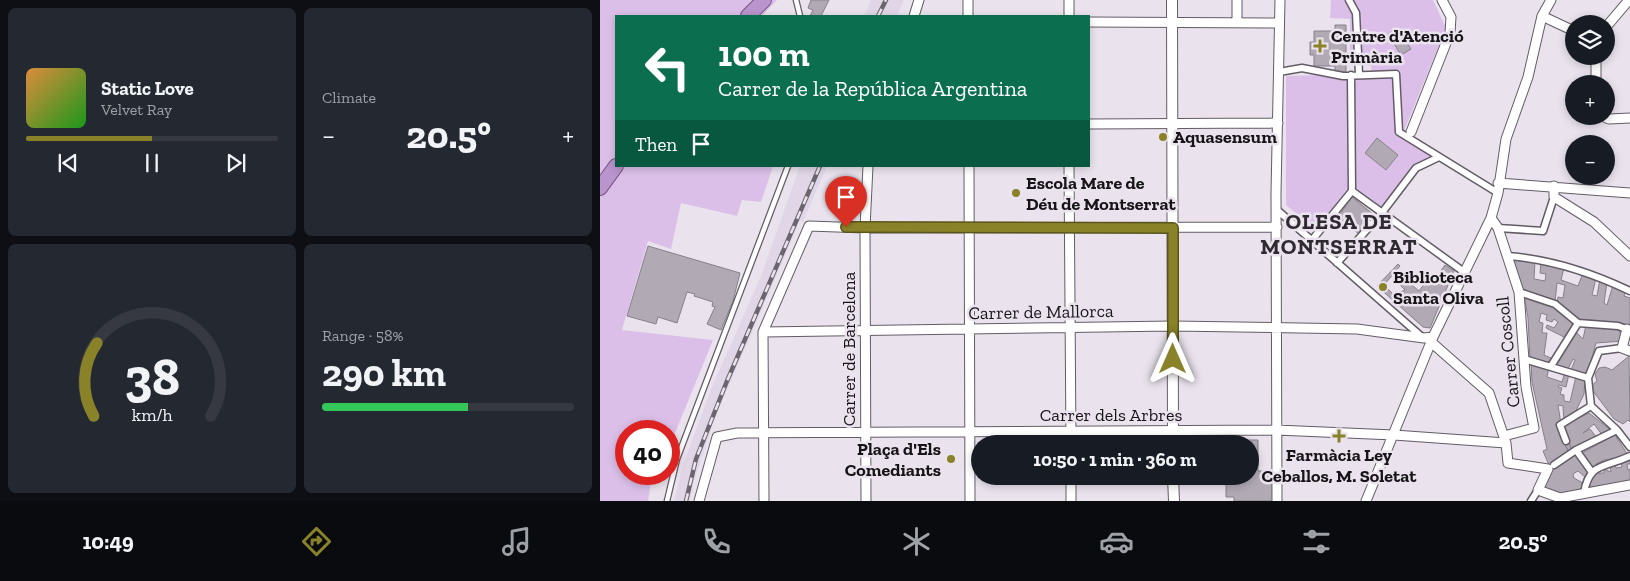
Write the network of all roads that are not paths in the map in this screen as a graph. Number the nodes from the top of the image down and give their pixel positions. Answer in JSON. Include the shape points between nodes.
{"nodes":[{"id":1,"x":764,"y":0,"type":"edge"},
{"id":2,"x":796,"y":0,"type":"edge"},
{"id":3,"x":919,"y":0,"type":"edge"},
{"id":4,"x":968,"y":0,"type":"edge"},
{"id":5,"x":1069,"y":0,"type":"edge"},
{"id":6,"x":1172,"y":0,"type":"edge"},
{"id":7,"x":1237,"y":0,"type":"edge"},
{"id":8,"x":1280,"y":0,"type":"edge"},
{"id":9,"x":1349,"y":0,"type":"edge"},
{"id":10,"x":1442,"y":0,"type":"edge"},
{"id":11,"x":1551,"y":0,"type":"edge"},
{"id":12,"x":1628,"y":0,"type":"edge"},
{"id":13,"x":749,"y":15,"type":"edge"},
{"id":14,"x":800,"y":15,"type":"edge"},
{"id":15,"x":914,"y":15,"type":"edge"},
{"id":16,"x":968,"y":15,"type":"edge"},
{"id":17,"x":1069,"y":15,"type":"edge"},
{"id":18,"x":1542,"y":16,"type":"junction"},
{"id":19,"x":1615,"y":16,"type":"edge"},
{"id":20,"x":1090,"y":22,"type":"edge"},
{"id":21,"x":1172,"y":22,"type":"junction"},
{"id":22,"x":1237,"y":23,"type":"junction"},
{"id":23,"x":1279,"y":23,"type":"junction"},
{"id":24,"x":1565,"y":27,"type":"edge"},
{"id":25,"x":1279,"y":72,"type":"junction"},
{"id":26,"x":1359,"y":74,"type":"junction"},
{"id":27,"x":1351,"y":75,"type":"junction"},
{"id":28,"x":1630,"y":118,"type":"edge"},
{"id":29,"x":1615,"y":119,"type":"edge"},
{"id":30,"x":1278,"y":123,"type":"junction"},
{"id":31,"x":1090,"y":124,"type":"edge"},
{"id":32,"x":1173,"y":124,"type":"junction"},
{"id":33,"x":1411,"y":132,"type":"dead end"},
{"id":34,"x":1439,"y":157,"type":"junction"},
{"id":35,"x":615,"y":167,"type":"edge"},
{"id":36,"x":788,"y":167,"type":"edge"},
{"id":37,"x":868,"y":167,"type":"edge"},
{"id":38,"x":969,"y":167,"type":"edge"},
{"id":39,"x":1069,"y":167,"type":"edge"},
{"id":40,"x":1498,"y":183,"type":"junction"},
{"id":41,"x":1554,"y":186,"type":"junction"},
{"id":42,"x":600,"y":188,"type":"edge"},
{"id":43,"x":1352,"y":191,"type":"junction"},
{"id":44,"x":1498,"y":193,"type":"junction"},
{"id":45,"x":1630,"y":193,"type":"edge"},
{"id":46,"x":1554,"y":197,"type":"junction"},
{"id":47,"x":1276,"y":209,"type":"junction"},
{"id":48,"x":1381,"y":214,"type":"junction"},
{"id":49,"x":1491,"y":218,"type":"junction"},
{"id":50,"x":1277,"y":227,"type":"junction"},
{"id":51,"x":865,"y":228,"type":"junction"},
{"id":52,"x":969,"y":228,"type":"junction"},
{"id":53,"x":1070,"y":228,"type":"junction"},
{"id":54,"x":1173,"y":228,"type":"junction"},
{"id":55,"x":1498,"y":228,"type":"junction"},
{"id":56,"x":1312,"y":240,"type":"junction"},
{"id":57,"x":1507,"y":256,"type":"junction"},
{"id":58,"x":1630,"y":256,"type":"edge"},
{"id":59,"x":1337,"y":263,"type":"junction"},
{"id":60,"x":1464,"y":272,"type":"junction"},
{"id":61,"x":1630,"y":291,"type":"edge"},
{"id":62,"x":1519,"y":292,"type":"junction"},
{"id":63,"x":1578,"y":323,"type":"junction"},
{"id":64,"x":1173,"y":326,"type":"junction"},
{"id":65,"x":1070,"y":328,"type":"junction"},
{"id":66,"x":1276,"y":328,"type":"junction"},
{"id":67,"x":969,"y":329,"type":"junction"},
{"id":68,"x":866,"y":330,"type":"junction"},
{"id":69,"x":1629,"y":330,"type":"edge"},
{"id":70,"x":763,"y":332,"type":"junction"},
{"id":71,"x":1429,"y":339,"type":"junction"},
{"id":72,"x":1626,"y":349,"type":"edge"},
{"id":73,"x":1524,"y":359,"type":"junction"},
{"id":74,"x":1550,"y":366,"type":"junction"},
{"id":75,"x":1588,"y":378,"type":"junction"},
{"id":76,"x":1591,"y":406,"type":"junction"},
{"id":77,"x":1534,"y":428,"type":"joint"},
{"id":78,"x":1276,"y":430,"type":"junction"},
{"id":79,"x":1173,"y":431,"type":"junction"},
{"id":80,"x":1618,"y":431,"type":"junction"},
{"id":81,"x":969,"y":432,"type":"junction"},
{"id":82,"x":1071,"y":432,"type":"junction"},
{"id":83,"x":765,"y":433,"type":"junction"},
{"id":84,"x":866,"y":433,"type":"junction"},
{"id":85,"x":1173,"y":435,"type":"edge"},
{"id":86,"x":1394,"y":435,"type":"junction"},
{"id":87,"x":1505,"y":440,"type":"junction"},
{"id":88,"x":1566,"y":441,"type":"dead end"},
{"id":89,"x":1630,"y":445,"type":"edge"},
{"id":90,"x":1573,"y":451,"type":"junction"},
{"id":91,"x":1630,"y":456,"type":"edge"},
{"id":92,"x":1550,"y":467,"type":"junction"},
{"id":93,"x":1591,"y":470,"type":"junction"},
{"id":94,"x":1071,"y":485,"type":"edge"},
{"id":95,"x":1174,"y":485,"type":"edge"},
{"id":96,"x":1630,"y":485,"type":"edge"},
{"id":97,"x":1538,"y":490,"type":"junction"},
{"id":98,"x":1587,"y":492,"type":"junction"},
{"id":99,"x":1560,"y":499,"type":"edge"},
{"id":100,"x":667,"y":501,"type":"edge"},
{"id":101,"x":699,"y":501,"type":"edge"},
{"id":102,"x":764,"y":501,"type":"edge"},
{"id":103,"x":866,"y":501,"type":"edge"},
{"id":104,"x":970,"y":501,"type":"edge"},
{"id":105,"x":1071,"y":501,"type":"edge"},
{"id":106,"x":1174,"y":501,"type":"edge"},
{"id":107,"x":1277,"y":501,"type":"edge"},
{"id":108,"x":1366,"y":501,"type":"edge"},
{"id":109,"x":1531,"y":501,"type":"edge"},
{"id":110,"x":1592,"y":501,"type":"edge"}],
"edges":[{"from":1,"to":13,"type":"highway"},
{"from":2,"to":14,"type":"lane"},
{"from":3,"to":15,"type":"street"},
{"from":4,"to":16,"type":"street"},
{"from":5,"to":17,"type":"street"},
{"from":6,"to":21,"type":"street"},
{"from":7,"to":22,"type":"street"},
{"from":8,"to":23,"type":"street"},
{"from":9,"to":26,"type":"street","via":[[1356,13]]},
{"from":10,"to":33,"type":"street","via":[[1450,17],[1450,33]]},
{"from":11,"to":18,"type":"street"},
{"from":12,"to":19,"type":"street"},
{"from":18,"to":24,"type":"street"},
{"from":18,"to":40,"type":"street","via":[[1528,77],[1506,140]]},
{"from":20,"to":21,"type":"street"},
{"from":21,"to":22,"type":"street"},
{"from":21,"to":32,"type":"street"},
{"from":22,"to":23,"type":"street"},
{"from":23,"to":25,"type":"street"},
{"from":25,"to":27,"type":"street","via":[[1302,68],[1332,76]]},
{"from":25,"to":30,"type":"street"},
{"from":26,"to":27,"type":"street"},
{"from":26,"to":34,"type":"street","via":[[1396,74],[1399,132]]},
{"from":27,"to":43,"type":"street"},
{"from":28,"to":29,"type":"street"},
{"from":30,"to":32,"type":"street"},
{"from":30,"to":47,"type":"street"},
{"from":31,"to":32,"type":"street"},
{"from":32,"to":54,"type":"street"},
{"from":34,"to":44,"type":"street"},
{"from":34,"to":48,"type":"street","via":[[1416,168]]},
{"from":35,"to":42,"type":"highway"},
{"from":36,"to":100,"type":"lane","via":[[677,459]]},
{"from":37,"to":51,"type":"street","name":"Carrer de Barcelona"},
{"from":38,"to":52,"type":"street"},
{"from":39,"to":53,"type":"street"},
{"from":40,"to":41,"type":"street"},
{"from":40,"to":44,"type":"street"},
{"from":41,"to":45,"type":"street"},
{"from":41,"to":46,"type":"street"},
{"from":43,"to":48,"type":"street"},
{"from":43,"to":56,"type":"street"},
{"from":44,"to":49,"type":"street"},
{"from":46,"to":55,"type":"street","via":[[1543,231]]},
{"from":46,"to":58,"type":"street","via":[[1594,222]]},
{"from":47,"to":50,"type":"street"},
{"from":47,"to":56,"type":"street"},
{"from":48,"to":59,"type":"street"},
{"from":48,"to":60,"type":"street"},
{"from":49,"to":55,"type":"street","name":"Carrer Coscoll"},
{"from":49,"to":60,"type":"street"},
{"from":50,"to":54,"type":"street"},
{"from":50,"to":66,"type":"street"},
{"from":51,"to":52,"type":"street"},
{"from":51,"to":68,"type":"street","name":"Carrer de Barcelona"},
{"from":51,"to":70,"type":"street","via":[[809,226]]},
{"from":52,"to":53,"type":"street"},
{"from":52,"to":67,"type":"street"},
{"from":53,"to":54,"type":"street"},
{"from":53,"to":65,"type":"street"},
{"from":54,"to":64,"type":"street"},
{"from":55,"to":57,"type":"street","name":"Carrer Coscoll"},
{"from":56,"to":59,"type":"street"},
{"from":57,"to":61,"type":"street","via":[[1568,266]]},
{"from":57,"to":62,"type":"street","name":"Carrer Coscoll"},
{"from":59,"to":71,"type":"street"},
{"from":60,"to":71,"type":"street"},
{"from":62,"to":63,"type":"street","via":[[1555,304]]},
{"from":62,"to":73,"type":"street","name":"Carrer Coscoll"},
{"from":63,"to":69,"type":"street"},
{"from":63,"to":74,"type":"street"},
{"from":64,"to":65,"type":"street","name":"Carrer de Mallorca"},
{"from":64,"to":66,"type":"street","name":"Carrer de Mallorca"},
{"from":64,"to":79,"type":"street"},
{"from":65,"to":67,"type":"street","name":"Carrer de Mallorca"},
{"from":65,"to":82,"type":"street"},
{"from":66,"to":71,"type":"street","name":"Carrer de Mallorca","via":[[1357,329]]},
{"from":66,"to":78,"type":"street"},
{"from":67,"to":68,"type":"street","name":"Carrer de Mallorca"},
{"from":67,"to":81,"type":"street"},
{"from":68,"to":70,"type":"street","name":"Carrer de Mallorca"},
{"from":68,"to":84,"type":"street","name":"Carrer de Barcelona"},
{"from":69,"to":72,"type":"street"},
{"from":70,"to":83,"type":"street"},
{"from":71,"to":86,"type":"street"},
{"from":71,"to":87,"type":"street","via":[[1489,393]]},
{"from":72,"to":75,"type":"street","via":[[1599,351]]},
{"from":73,"to":74,"type":"street"},
{"from":73,"to":77,"type":"street","name":"Carrer Coscoll"},
{"from":74,"to":75,"type":"street"},
{"from":75,"to":76,"type":"street"},
{"from":76,"to":80,"type":"street"},
{"from":76,"to":88,"type":"street","via":[[1560,425]]},
{"from":77,"to":87,"type":"street","name":"Carrer dels Arbres"},
{"from":78,"to":79,"type":"street","name":"Carrer dels Arbres"},
{"from":78,"to":86,"type":"street","name":"Carrer dels Arbres"},
{"from":78,"to":107,"type":"street"},
{"from":79,"to":82,"type":"street","name":"Carrer dels Arbres"},
{"from":79,"to":85,"type":"street"},
{"from":80,"to":89,"type":"street"},
{"from":80,"to":90,"type":"street"},
{"from":81,"to":82,"type":"street","name":"Carrer dels Arbres"},
{"from":81,"to":84,"type":"street","name":"Carrer dels Arbres"},
{"from":81,"to":104,"type":"street"},
{"from":83,"to":84,"type":"street","name":"Carrer dels Arbres"},
{"from":83,"to":101,"type":"street","name":"Carrer dels Arbres","via":[[717,437]]},
{"from":83,"to":102,"type":"street"},
{"from":84,"to":103,"type":"street","name":"Carrer de Barcelona"},
{"from":86,"to":87,"type":"street","name":"Carrer dels Arbres"},
{"from":86,"to":108,"type":"street"},
{"from":87,"to":92,"type":"street","via":[[1508,463]]},
{"from":90,"to":92,"type":"street"},
{"from":90,"to":93,"type":"street"},
{"from":91,"to":93,"type":"street"},
{"from":92,"to":97,"type":"street"},
{"from":93,"to":98,"type":"street","via":[[1586,478]]},
{"from":94,"to":105,"type":"street"},
{"from":95,"to":106,"type":"street"},
{"from":96,"to":98,"type":"street"},
{"from":97,"to":99,"type":"street"},
{"from":97,"to":109,"type":"street"},
{"from":98,"to":99,"type":"street"},
{"from":98,"to":110,"type":"street"}]}
